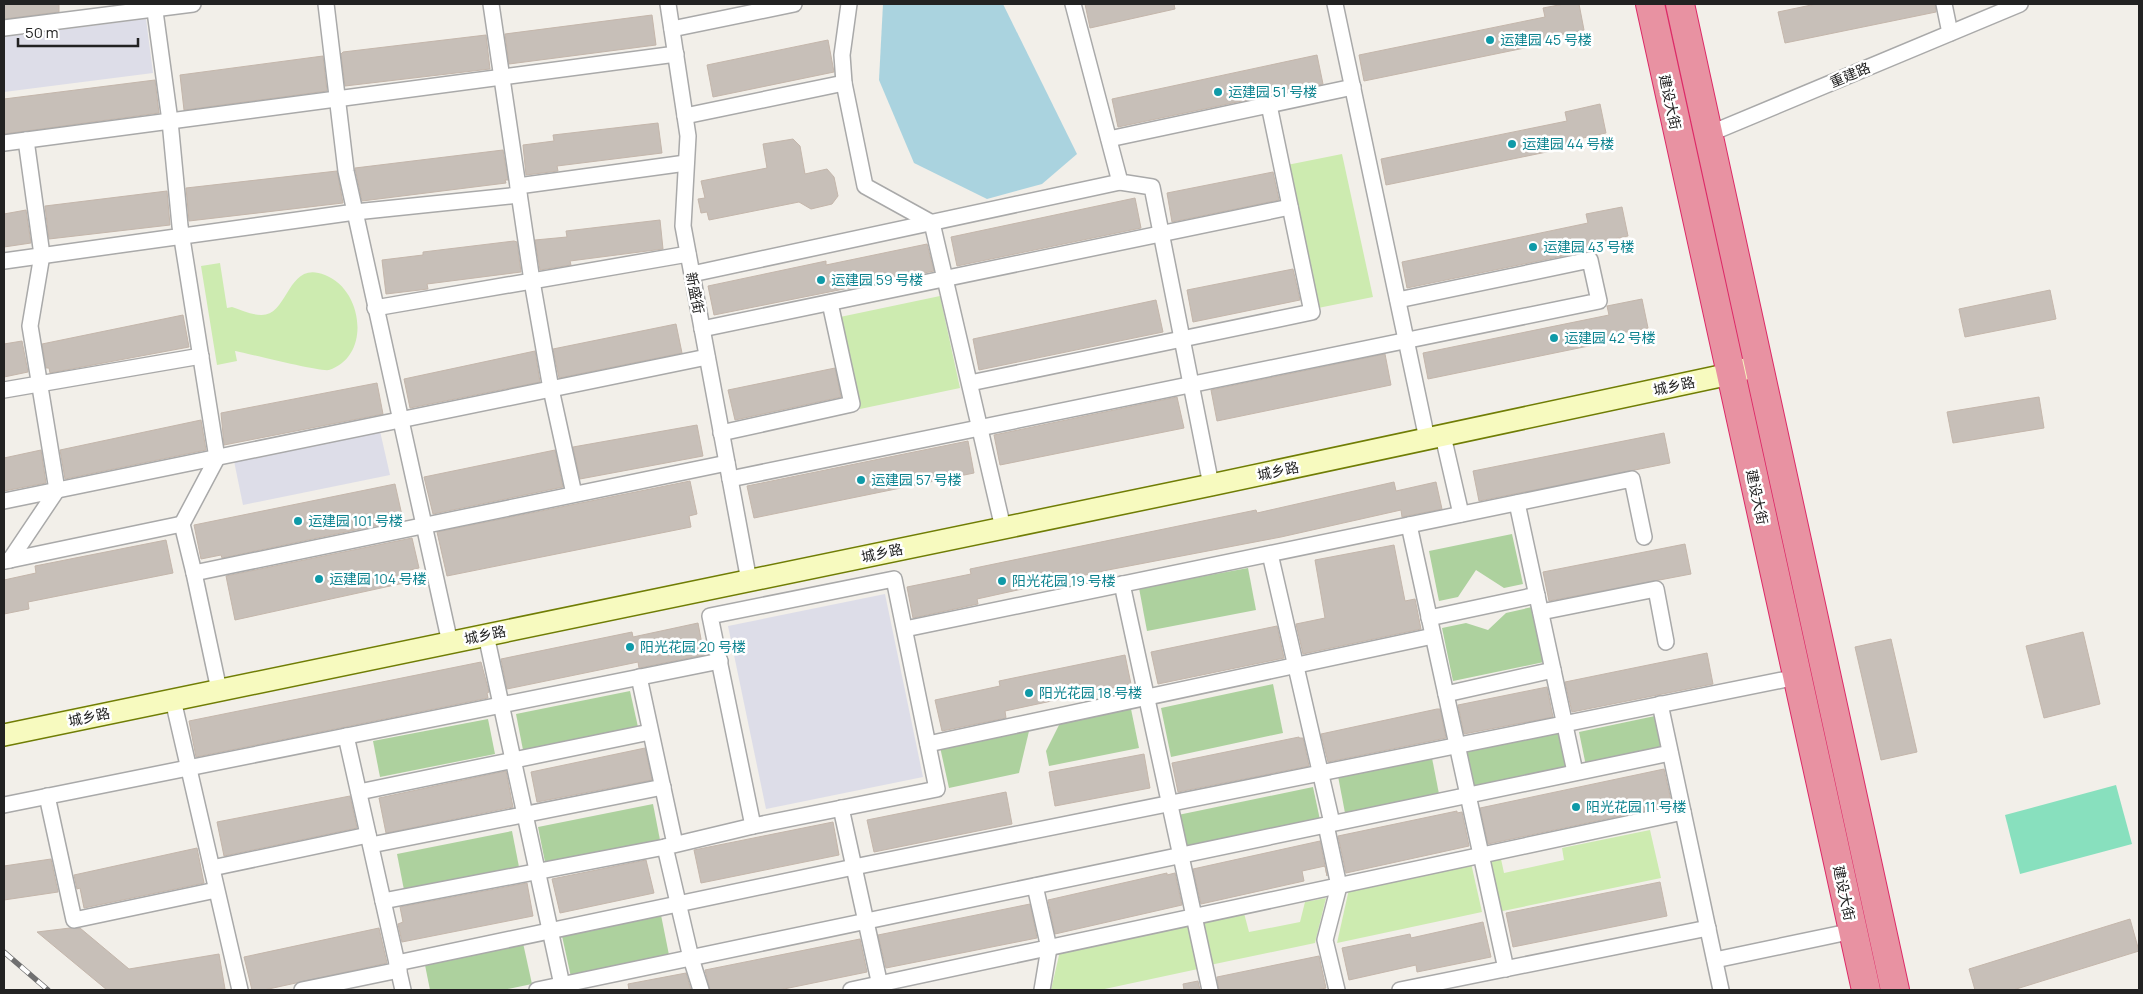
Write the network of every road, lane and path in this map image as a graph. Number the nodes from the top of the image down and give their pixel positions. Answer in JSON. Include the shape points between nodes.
{"nodes":[{"id":1,"x":193,"y":4,"type":"edge"},
{"id":2,"x":326,"y":4,"type":"edge"},
{"id":3,"x":490,"y":4,"type":"edge"},
{"id":4,"x":668,"y":4,"type":"edge"},
{"id":5,"x":794,"y":4,"type":"edge"},
{"id":6,"x":849,"y":4,"type":"edge"},
{"id":7,"x":1073,"y":4,"type":"edge"},
{"id":8,"x":1336,"y":4,"type":"edge"},
{"id":9,"x":1650,"y":4,"type":"edge"},
{"id":10,"x":1680,"y":4,"type":"edge"},
{"id":11,"x":1944,"y":4,"type":"edge"},
{"id":12,"x":2020,"y":4,"type":"edge"},
{"id":13,"x":154,"y":6,"type":"edge"},
{"id":14,"x":4,"y":28,"type":"edge"},
{"id":15,"x":672,"y":29,"type":"junction"},
{"id":16,"x":1950,"y":33,"type":"junction"},
{"id":17,"x":676,"y":54,"type":"junction"},
{"id":18,"x":502,"y":77,"type":"junction"},
{"id":19,"x":844,"y":83,"type":"junction"},
{"id":20,"x":1353,"y":88,"type":"junction"},
{"id":21,"x":337,"y":99,"type":"junction"},
{"id":22,"x":1269,"y":106,"type":"junction"},
{"id":23,"x":685,"y":116,"type":"junction"},
{"id":24,"x":170,"y":121,"type":"junction"},
{"id":25,"x":1708,"y":134,"type":"junction"},
{"id":26,"x":1109,"y":139,"type":"junction"},
{"id":27,"x":26,"y":140,"type":"junction"},
{"id":28,"x":4,"y":144,"type":"edge"},
{"id":29,"x":1680,"y":146,"type":"junction"},
{"id":30,"x":686,"y":163,"type":"junction"},
{"id":31,"x":1120,"y":182,"type":"junction"},
{"id":32,"x":519,"y":191,"type":"junction"},
{"id":33,"x":1290,"y":207,"type":"junction"},
{"id":34,"x":355,"y":212,"type":"junction"},
{"id":35,"x":932,"y":223,"type":"junction"},
{"id":36,"x":1161,"y":233,"type":"junction"},
{"id":37,"x":181,"y":235,"type":"junction"},
{"id":38,"x":688,"y":254,"type":"junction"},
{"id":39,"x":42,"y":255,"type":"junction"},
{"id":40,"x":4,"y":260,"type":"edge"},
{"id":41,"x":692,"y":274,"type":"junction"},
{"id":42,"x":945,"y":279,"type":"junction"},
{"id":43,"x":532,"y":281,"type":"junction"},
{"id":44,"x":1398,"y":300,"type":"junction"},
{"id":45,"x":830,"y":303,"type":"junction"},
{"id":46,"x":375,"y":308,"type":"junction"},
{"id":47,"x":702,"y":329,"type":"junction"},
{"id":48,"x":1182,"y":339,"type":"junction"},
{"id":49,"x":1407,"y":340,"type":"junction"},
{"id":50,"x":201,"y":356,"type":"junction"},
{"id":51,"x":707,"y":357,"type":"junction"},
{"id":52,"x":1758,"y":364,"type":"junction"},
{"id":53,"x":1730,"y":374,"type":"junction"},
{"id":54,"x":970,"y":383,"type":"junction"},
{"id":55,"x":40,"y":384,"type":"junction"},
{"id":56,"x":1191,"y":384,"type":"junction"},
{"id":57,"x":551,"y":389,"type":"junction"},
{"id":58,"x":4,"y":390,"type":"edge"},
{"id":59,"x":399,"y":421,"type":"junction"},
{"id":60,"x":980,"y":428,"type":"junction"},
{"id":61,"x":721,"y":433,"type":"junction"},
{"id":62,"x":1435,"y":437,"type":"junction"},
{"id":63,"x":217,"y":458,"type":"junction"},
{"id":64,"x":727,"y":463,"type":"junction"},
{"id":65,"x":730,"y":479,"type":"junction"},
{"id":66,"x":1211,"y":485,"type":"junction"},
{"id":67,"x":57,"y":490,"type":"junction"},
{"id":68,"x":574,"y":494,"type":"junction"},
{"id":69,"x":4,"y":501,"type":"edge"},
{"id":70,"x":1517,"y":503,"type":"junction"},
{"id":71,"x":1461,"y":514,"type":"junction"},
{"id":72,"x":182,"y":524,"type":"junction"},
{"id":73,"x":423,"y":525,"type":"junction"},
{"id":74,"x":1409,"y":525,"type":"junction"},
{"id":75,"x":1003,"y":528,"type":"junction"},
{"id":76,"x":1644,"y":537,"type":"dead end"},
{"id":77,"x":889,"y":552,"type":"junction"},
{"id":78,"x":1270,"y":554,"type":"junction"},
{"id":79,"x":7,"y":561,"type":"edge"},
{"id":80,"x":194,"y":573,"type":"junction"},
{"id":81,"x":894,"y":578,"type":"junction"},
{"id":82,"x":749,"y":581,"type":"junction"},
{"id":83,"x":1122,"y":584,"type":"junction"},
{"id":84,"x":705,"y":590,"type":"junction"},
{"id":85,"x":1537,"y":595,"type":"junction"},
{"id":86,"x":1541,"y":612,"type":"junction"},
{"id":87,"x":710,"y":616,"type":"junction"},
{"id":88,"x":1429,"y":618,"type":"junction"},
{"id":89,"x":905,"y":629,"type":"junction"},
{"id":90,"x":486,"y":635,"type":"junction"},
{"id":91,"x":1433,"y":636,"type":"junction"},
{"id":92,"x":450,"y":642,"type":"junction"},
{"id":93,"x":1666,"y":642,"type":"dead end"},
{"id":94,"x":720,"y":661,"type":"junction"},
{"id":95,"x":1296,"y":665,"type":"junction"},
{"id":96,"x":1553,"y":670,"type":"junction"},
{"id":97,"x":638,"y":677,"type":"junction"},
{"id":98,"x":1797,"y":677,"type":"junction"},
{"id":99,"x":219,"y":690,"type":"junction"},
{"id":100,"x":1446,"y":694,"type":"junction"},
{"id":101,"x":1147,"y":697,"type":"junction"},
{"id":102,"x":173,"y":700,"type":"junction"},
{"id":103,"x":1660,"y":704,"type":"junction"},
{"id":104,"x":501,"y":705,"type":"junction"},
{"id":105,"x":1565,"y":723,"type":"junction"},
{"id":106,"x":650,"y":732,"type":"junction"},
{"id":107,"x":4,"y":735,"type":"edge"},
{"id":108,"x":346,"y":736,"type":"junction"},
{"id":109,"x":928,"y":744,"type":"junction"},
{"id":110,"x":1457,"y":745,"type":"junction"},
{"id":111,"x":1670,"y":752,"type":"junction"},
{"id":112,"x":513,"y":760,"type":"junction"},
{"id":113,"x":188,"y":767,"type":"junction"},
{"id":114,"x":1575,"y":772,"type":"junction"},
{"id":115,"x":1320,"y":773,"type":"junction"},
{"id":116,"x":663,"y":787,"type":"junction"},
{"id":117,"x":359,"y":792,"type":"junction"},
{"id":118,"x":1468,"y":795,"type":"junction"},
{"id":119,"x":48,"y":796,"type":"junction"},
{"id":120,"x":1170,"y":803,"type":"junction"},
{"id":121,"x":4,"y":805,"type":"edge"},
{"id":122,"x":841,"y":808,"type":"junction"},
{"id":123,"x":1683,"y":812,"type":"junction"},
{"id":124,"x":525,"y":814,"type":"junction"},
{"id":125,"x":1329,"y":824,"type":"junction"},
{"id":126,"x":754,"y":826,"type":"junction"},
{"id":127,"x":370,"y":840,"type":"junction"},
{"id":128,"x":670,"y":845,"type":"junction"},
{"id":129,"x":1181,"y":855,"type":"junction"},
{"id":130,"x":1481,"y":855,"type":"junction"},
{"id":131,"x":854,"y":867,"type":"junction"},
{"id":132,"x":212,"y":868,"type":"junction"},
{"id":133,"x":537,"y":871,"type":"junction"},
{"id":134,"x":1035,"y":886,"type":"junction"},
{"id":135,"x":1339,"y":886,"type":"junction"},
{"id":136,"x":216,"y":890,"type":"junction"},
{"id":137,"x":383,"y":901,"type":"junction"},
{"id":138,"x":678,"y":904,"type":"junction"},
{"id":139,"x":1194,"y":917,"type":"junction"},
{"id":140,"x":866,"y":921,"type":"junction"},
{"id":141,"x":1708,"y":928,"type":"junction"},
{"id":142,"x":550,"y":931,"type":"junction"},
{"id":143,"x":1853,"y":931,"type":"junction"},
{"id":144,"x":1049,"y":948,"type":"junction"},
{"id":145,"x":691,"y":958,"type":"junction"},
{"id":146,"x":1715,"y":960,"type":"junction"},
{"id":147,"x":398,"y":966,"type":"junction"},
{"id":148,"x":1506,"y":969,"type":"junction"},
{"id":149,"x":557,"y":987,"type":"edge"},
{"id":150,"x":880,"y":987,"type":"edge"},
{"id":151,"x":1427,"y":988,"type":"edge"},
{"id":152,"x":240,"y":990,"type":"edge"},
{"id":153,"x":302,"y":990,"type":"edge"},
{"id":154,"x":403,"y":990,"type":"edge"},
{"id":155,"x":537,"y":990,"type":"edge"},
{"id":156,"x":701,"y":990,"type":"edge"},
{"id":157,"x":852,"y":990,"type":"edge"},
{"id":158,"x":1042,"y":990,"type":"edge"},
{"id":159,"x":1210,"y":990,"type":"edge"},
{"id":160,"x":1337,"y":990,"type":"edge"},
{"id":161,"x":1400,"y":990,"type":"edge"},
{"id":162,"x":1721,"y":990,"type":"edge"},
{"id":163,"x":1866,"y":990,"type":"edge"},
{"id":164,"x":1895,"y":990,"type":"edge"}],
"edges":[{"from":1,"to":13,"type":"street"},
{"from":2,"to":21,"type":"street"},
{"from":3,"to":18,"type":"street"},
{"from":4,"to":15,"type":"street","name":"新盛街"},
{"from":5,"to":15,"type":"street"},
{"from":6,"to":19,"type":"street","via":[[842,55]]},
{"from":7,"to":26,"type":"street"},
{"from":8,"to":20,"type":"street"},
{"from":9,"to":29,"type":"highway","name":"建设大街"},
{"from":10,"to":25,"type":"highway","name":"建设大街"},
{"from":11,"to":16,"type":"street"},
{"from":12,"to":16,"type":"street","name":"重建路"},
{"from":13,"to":14,"type":"street"},
{"from":13,"to":24,"type":"street"},
{"from":15,"to":17,"type":"street","name":"新盛街"},
{"from":16,"to":25,"type":"street","name":"重建路"},
{"from":17,"to":18,"type":"street"},
{"from":17,"to":23,"type":"street","name":"新盛街"},
{"from":18,"to":21,"type":"street"},
{"from":18,"to":32,"type":"street"},
{"from":19,"to":23,"type":"street"},
{"from":19,"to":35,"type":"street","via":[[865,186]]},
{"from":20,"to":22,"type":"street"},
{"from":20,"to":44,"type":"street"},
{"from":21,"to":24,"type":"street"},
{"from":21,"to":34,"type":"street"},
{"from":22,"to":26,"type":"street"},
{"from":22,"to":33,"type":"street"},
{"from":23,"to":30,"type":"street","name":"新盛街","via":[[688,136]]},
{"from":24,"to":27,"type":"street"},
{"from":24,"to":37,"type":"street"},
{"from":25,"to":29,"type":"street","name":"重建路"},
{"from":25,"to":52,"type":"highway","name":"建设大街"},
{"from":26,"to":31,"type":"street"},
{"from":27,"to":28,"type":"street"},
{"from":27,"to":39,"type":"street"},
{"from":29,"to":53,"type":"highway","name":"建设大街"},
{"from":30,"to":32,"type":"street"},
{"from":30,"to":38,"type":"street","name":"新盛街","via":[[683,226]]},
{"from":31,"to":35,"type":"street"},
{"from":31,"to":36,"type":"street","via":[[1152,186]]},
{"from":32,"to":34,"type":"street"},
{"from":32,"to":43,"type":"street"},
{"from":33,"to":36,"type":"street"},
{"from":33,"to":48,"type":"street","via":[[1312,312]]},
{"from":34,"to":37,"type":"street"},
{"from":34,"to":46,"type":"street"},
{"from":35,"to":41,"type":"street"},
{"from":35,"to":42,"type":"street"},
{"from":36,"to":42,"type":"street"},
{"from":36,"to":48,"type":"street"},
{"from":37,"to":39,"type":"street"},
{"from":37,"to":50,"type":"street"},
{"from":38,"to":41,"type":"street","name":"新盛街"},
{"from":38,"to":43,"type":"street"},
{"from":39,"to":40,"type":"street"},
{"from":39,"to":55,"type":"street","via":[[30,326]]},
{"from":41,"to":47,"type":"street","name":"新盛街"},
{"from":42,"to":45,"type":"street"},
{"from":42,"to":54,"type":"street"},
{"from":43,"to":46,"type":"street"},
{"from":43,"to":57,"type":"street"},
{"from":44,"to":49,"type":"street"},
{"from":44,"to":49,"type":"street","via":[[1590,260],[1599,301]]},
{"from":45,"to":47,"type":"street"},
{"from":45,"to":61,"type":"street","via":[[852,404]]},
{"from":46,"to":59,"type":"street"},
{"from":47,"to":51,"type":"street","name":"新盛街"},
{"from":48,"to":54,"type":"street"},
{"from":48,"to":56,"type":"street"},
{"from":49,"to":56,"type":"street"},
{"from":49,"to":62,"type":"street"},
{"from":50,"to":55,"type":"street"},
{"from":50,"to":63,"type":"street"},
{"from":51,"to":57,"type":"street"},
{"from":51,"to":61,"type":"street","name":"新盛街"},
{"from":52,"to":53,"type":"main road","name":"城乡路"},
{"from":52,"to":164,"type":"highway","name":"建设大街"},
{"from":53,"to":62,"type":"main road","name":"城乡路"},
{"from":53,"to":98,"type":"highway","name":"建设大街"},
{"from":54,"to":60,"type":"street"},
{"from":55,"to":58,"type":"street"},
{"from":55,"to":67,"type":"street"},
{"from":56,"to":60,"type":"street"},
{"from":56,"to":66,"type":"street"},
{"from":57,"to":59,"type":"street"},
{"from":57,"to":68,"type":"street"},
{"from":59,"to":63,"type":"street"},
{"from":59,"to":73,"type":"street"},
{"from":60,"to":65,"type":"street"},
{"from":60,"to":75,"type":"street"},
{"from":61,"to":64,"type":"street","name":"新盛街"},
{"from":62,"to":66,"type":"main road","name":"城乡路"},
{"from":62,"to":71,"type":"street"},
{"from":63,"to":67,"type":"street"},
{"from":63,"to":72,"type":"street"},
{"from":64,"to":65,"type":"street","name":"新盛街"},
{"from":64,"to":68,"type":"street"},
{"from":65,"to":82,"type":"street","name":"新盛街"},
{"from":66,"to":75,"type":"main road","name":"城乡路"},
{"from":67,"to":69,"type":"street"},
{"from":67,"to":79,"type":"street"},
{"from":68,"to":73,"type":"street"},
{"from":70,"to":71,"type":"street"},
{"from":70,"to":76,"type":"street","via":[[1632,479]]},
{"from":70,"to":85,"type":"street"},
{"from":71,"to":74,"type":"street"},
{"from":72,"to":79,"type":"street"},
{"from":72,"to":80,"type":"street"},
{"from":73,"to":80,"type":"street"},
{"from":73,"to":92,"type":"street"},
{"from":74,"to":78,"type":"street"},
{"from":74,"to":88,"type":"street"},
{"from":75,"to":77,"type":"main road","name":"城乡路"},
{"from":77,"to":81,"type":"street"},
{"from":77,"to":82,"type":"main road","name":"城乡路"},
{"from":78,"to":83,"type":"street"},
{"from":78,"to":95,"type":"street"},
{"from":80,"to":99,"type":"street"},
{"from":81,"to":87,"type":"street"},
{"from":81,"to":89,"type":"street"},
{"from":82,"to":84,"type":"main road","name":"城乡路"},
{"from":83,"to":89,"type":"street"},
{"from":83,"to":101,"type":"street"},
{"from":84,"to":87,"type":"street"},
{"from":84,"to":90,"type":"main road","name":"城乡路"},
{"from":85,"to":86,"type":"street"},
{"from":85,"to":88,"type":"street"},
{"from":86,"to":93,"type":"street","via":[[1656,589]]},
{"from":86,"to":96,"type":"street"},
{"from":87,"to":94,"type":"street"},
{"from":88,"to":91,"type":"street"},
{"from":89,"to":109,"type":"street"},
{"from":90,"to":92,"type":"main road","name":"城乡路"},
{"from":90,"to":104,"type":"street"},
{"from":91,"to":95,"type":"street"},
{"from":91,"to":100,"type":"street"},
{"from":92,"to":99,"type":"main road","name":"城乡路"},
{"from":94,"to":97,"type":"street"},
{"from":94,"to":126,"type":"street"},
{"from":95,"to":101,"type":"street"},
{"from":95,"to":115,"type":"street"},
{"from":96,"to":100,"type":"street"},
{"from":96,"to":105,"type":"street"},
{"from":97,"to":104,"type":"street"},
{"from":97,"to":106,"type":"street"},
{"from":98,"to":103,"type":"street"},
{"from":98,"to":143,"type":"highway","name":"建设大街"},
{"from":99,"to":102,"type":"main road","name":"城乡路"},
{"from":100,"to":110,"type":"street"},
{"from":101,"to":109,"type":"street"},
{"from":101,"to":120,"type":"street"},
{"from":102,"to":107,"type":"main road","name":"城乡路"},
{"from":102,"to":113,"type":"street"},
{"from":103,"to":105,"type":"street"},
{"from":103,"to":111,"type":"street"},
{"from":104,"to":108,"type":"street"},
{"from":104,"to":112,"type":"street"},
{"from":105,"to":110,"type":"street"},
{"from":105,"to":114,"type":"street"},
{"from":106,"to":112,"type":"street"},
{"from":106,"to":116,"type":"street"},
{"from":108,"to":113,"type":"street"},
{"from":108,"to":117,"type":"street"},
{"from":109,"to":122,"type":"street","via":[[937,789]]},
{"from":110,"to":115,"type":"street"},
{"from":110,"to":118,"type":"street"},
{"from":111,"to":114,"type":"street"},
{"from":111,"to":123,"type":"street"},
{"from":112,"to":117,"type":"street"},
{"from":112,"to":124,"type":"street"},
{"from":113,"to":119,"type":"street"},
{"from":113,"to":132,"type":"street"},
{"from":114,"to":118,"type":"street"},
{"from":115,"to":120,"type":"street"},
{"from":115,"to":125,"type":"street"},
{"from":116,"to":124,"type":"street"},
{"from":116,"to":128,"type":"street"},
{"from":117,"to":127,"type":"street"},
{"from":118,"to":125,"type":"street"},
{"from":118,"to":130,"type":"street"},
{"from":119,"to":121,"type":"street"},
{"from":119,"to":136,"type":"street","via":[[74,920]]},
{"from":120,"to":129,"type":"street"},
{"from":120,"to":131,"type":"street"},
{"from":122,"to":126,"type":"street"},
{"from":122,"to":131,"type":"street"},
{"from":123,"to":130,"type":"street"},
{"from":123,"to":141,"type":"street"},
{"from":124,"to":127,"type":"street"},
{"from":124,"to":133,"type":"street"},
{"from":125,"to":129,"type":"street"},
{"from":125,"to":135,"type":"street"},
{"from":126,"to":128,"type":"street"},
{"from":127,"to":132,"type":"street"},
{"from":127,"to":137,"type":"street"},
{"from":128,"to":133,"type":"street"},
{"from":128,"to":138,"type":"street"},
{"from":129,"to":134,"type":"street"},
{"from":129,"to":139,"type":"street"},
{"from":130,"to":135,"type":"street"},
{"from":130,"to":148,"type":"street"},
{"from":131,"to":138,"type":"street"},
{"from":131,"to":140,"type":"street"},
{"from":132,"to":136,"type":"street"},
{"from":133,"to":137,"type":"street"},
{"from":133,"to":142,"type":"street"},
{"from":134,"to":140,"type":"street"},
{"from":134,"to":144,"type":"street"},
{"from":135,"to":139,"type":"street"},
{"from":135,"to":160,"type":"street","via":[[1325,940]]},
{"from":136,"to":152,"type":"street"},
{"from":137,"to":147,"type":"street"},
{"from":138,"to":142,"type":"street"},
{"from":138,"to":145,"type":"street"},
{"from":139,"to":144,"type":"street"},
{"from":139,"to":159,"type":"street"},
{"from":140,"to":145,"type":"street"},
{"from":140,"to":150,"type":"street"},
{"from":141,"to":146,"type":"street"},
{"from":141,"to":148,"type":"street"},
{"from":142,"to":147,"type":"street"},
{"from":142,"to":149,"type":"street"},
{"from":143,"to":146,"type":"street"},
{"from":143,"to":163,"type":"highway","name":"建设大街"},
{"from":144,"to":150,"type":"street"},
{"from":144,"to":158,"type":"street"},
{"from":145,"to":149,"type":"street"},
{"from":145,"to":156,"type":"street"},
{"from":146,"to":162,"type":"street"},
{"from":147,"to":153,"type":"street"},
{"from":147,"to":154,"type":"street"},
{"from":148,"to":151,"type":"street"},
{"from":149,"to":155,"type":"street"},
{"from":150,"to":157,"type":"street"},
{"from":151,"to":161,"type":"street"}]}
